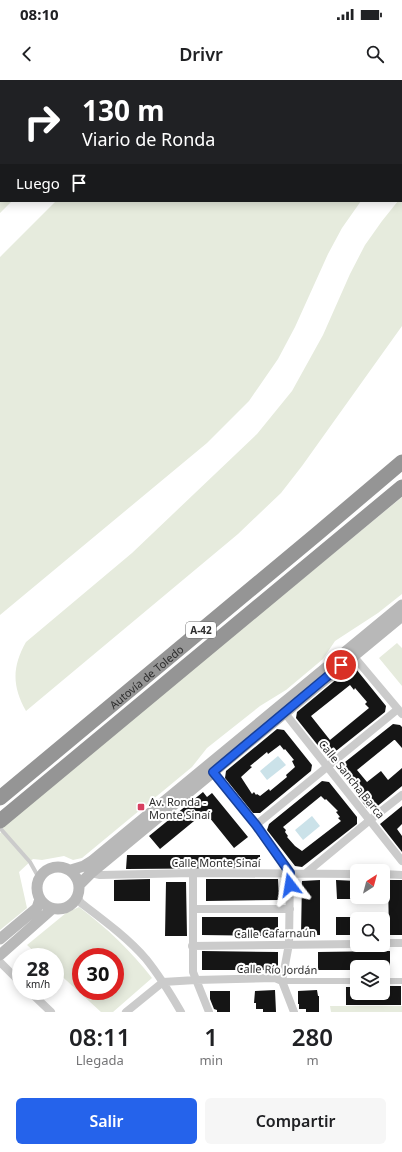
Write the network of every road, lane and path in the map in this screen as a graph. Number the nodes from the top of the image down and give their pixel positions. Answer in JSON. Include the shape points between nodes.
{"nodes":[{"id":1,"x":402,"y":462,"type":"edge"},
{"id":2,"x":402,"y":487,"type":"edge"},
{"id":3,"x":402,"y":605,"type":"edge"},
{"id":4,"x":402,"y":616,"type":"edge"},
{"id":5,"x":350,"y":653,"type":"junction"},
{"id":6,"x":400,"y":711,"type":"edge"},
{"id":7,"x":284,"y":712,"type":"junction"},
{"id":8,"x":327,"y":767,"type":"junction"},
{"id":9,"x":213,"y":772,"type":"junction"},
{"id":10,"x":402,"y":795,"type":"edge"},
{"id":11,"x":0,"y":798,"type":"edge"},
{"id":12,"x":370,"y":820,"type":"junction"},
{"id":13,"x":256,"y":825,"type":"junction"},
{"id":14,"x":1,"y":827,"type":"edge"},
{"id":15,"x":402,"y":861,"type":"edge"},
{"id":16,"x":71,"y":870,"type":"junction"},
{"id":17,"x":91,"y":873,"type":"junction"},
{"id":18,"x":193,"y":873,"type":"junction"},
{"id":19,"x":290,"y":873,"type":"junction"},
{"id":20,"x":306,"y":873,"type":"junction"},
{"id":21,"x":350,"y":874,"type":"edge"},
{"id":22,"x":390,"y":874,"type":"edge"},
{"id":23,"x":402,"y":875,"type":"edge"},
{"id":24,"x":39,"y":878,"type":"junction"},
{"id":25,"x":80,"y":884,"type":"junction"},
{"id":26,"x":77,"y":897,"type":"junction"},
{"id":27,"x":40,"y":898,"type":"junction"},
{"id":28,"x":52,"y":908,"type":"junction"},
{"id":29,"x":193,"y":909,"type":"junction"},
{"id":30,"x":290,"y":909,"type":"junction"},
{"id":31,"x":0,"y":939,"type":"edge"},
{"id":32,"x":390,"y":943,"type":"edge"},
{"id":33,"x":402,"y":943,"type":"edge"},
{"id":34,"x":289,"y":944,"type":"junction"},
{"id":35,"x":350,"y":944,"type":"edge"},
{"id":36,"x":192,"y":946,"type":"junction"},
{"id":37,"x":0,"y":955,"type":"edge"},
{"id":38,"x":0,"y":962,"type":"edge"},
{"id":39,"x":12,"y":974,"type":"edge"},
{"id":40,"x":196,"y":980,"type":"junction"},
{"id":41,"x":282,"y":981,"type":"junction"},
{"id":42,"x":350,"y":981,"type":"edge"},
{"id":43,"x":390,"y":981,"type":"edge"},
{"id":44,"x":402,"y":981,"type":"edge"},
{"id":45,"x":164,"y":982,"type":"junction"},
{"id":46,"x":38,"y":1000,"type":"edge"},
{"id":47,"x":51,"y":1012,"type":"edge"},
{"id":48,"x":126,"y":1012,"type":"edge"},
{"id":49,"x":181,"y":1012,"type":"edge"},
{"id":50,"x":209,"y":1012,"type":"edge"},
{"id":51,"x":294,"y":1012,"type":"edge"}],
"edges":[{"from":1,"to":11,"type":"highway","name":"Autovía de Toledo","number":"A-42"},
{"from":2,"to":14,"type":"highway","name":"Autovía de Toledo","number":"A-42"},
{"from":3,"to":5,"type":"main road"},
{"from":4,"to":5,"type":"main road"},
{"from":5,"to":6,"type":"street"},
{"from":5,"to":7,"type":"main road"},
{"from":5,"to":16,"type":"main road","via":[[92,861]]},
{"from":6,"to":8,"type":"street"},
{"from":7,"to":8,"type":"street","name":"Calle Sancha Barca"},
{"from":7,"to":9,"type":"main road"},
{"from":8,"to":12,"type":"street","name":"Calle Sancha Barca"},
{"from":8,"to":13,"type":"street"},
{"from":9,"to":13,"type":"street"},
{"from":9,"to":17,"type":"main road"},
{"from":10,"to":12,"type":"street"},
{"from":12,"to":15,"type":"street","name":"Calle Sancha Barca"},
{"from":12,"to":20,"type":"street"},
{"from":13,"to":19,"type":"street"},
{"from":14,"to":24,"type":"lane","via":[[30,862]]},
{"from":16,"to":24,"type":"main road","via":[[54,867],[45,871]]},
{"from":16,"to":25,"type":"main road"},
{"from":17,"to":18,"type":"street","name":"Calle Monte Sinaí"},
{"from":17,"to":25,"type":"main road"},
{"from":18,"to":19,"type":"street","name":"Calle Monte Sinaí"},
{"from":18,"to":29,"type":"street"},
{"from":19,"to":20,"type":"street","name":"Calle Monte Sinaí"},
{"from":19,"to":30,"type":"street"},
{"from":20,"to":21,"type":"street","name":"Calle Monte Sinaí"},
{"from":22,"to":23,"type":"street"},
{"from":24,"to":27,"type":"main road","via":[[37,885]]},
{"from":25,"to":26,"type":"main road"},
{"from":26,"to":28,"type":"main road","via":[[67,906],[60,909]]},
{"from":26,"to":45,"type":"street","via":[[145,958]]},
{"from":27,"to":28,"type":"main road","via":[[45,905]]},
{"from":27,"to":31,"type":"main road","via":[[37,908]]},
{"from":28,"to":37,"type":"main road"},
{"from":29,"to":30,"type":"street"},
{"from":29,"to":36,"type":"street"},
{"from":30,"to":34,"type":"street"},
{"from":32,"to":33,"type":"street"},
{"from":34,"to":35,"type":"street","name":"Calle Cafarnaún"},
{"from":34,"to":36,"type":"street","name":"Calle Cafarnaún"},
{"from":34,"to":41,"type":"street"},
{"from":36,"to":40,"type":"street","via":[[193,972]]},
{"from":38,"to":39,"type":"street"},
{"from":40,"to":41,"type":"street","name":"Calle Río Jordán","via":[[275,978]]},
{"from":40,"to":45,"type":"street","name":"Calle Río Jordán"},
{"from":40,"to":50,"type":"street"},
{"from":41,"to":42,"type":"street","name":"Calle Río Jordán"},
{"from":41,"to":51,"type":"street"},
{"from":43,"to":44,"type":"street"},
{"from":45,"to":48,"type":"street"},
{"from":45,"to":49,"type":"street"},
{"from":46,"to":47,"type":"street"}]}
